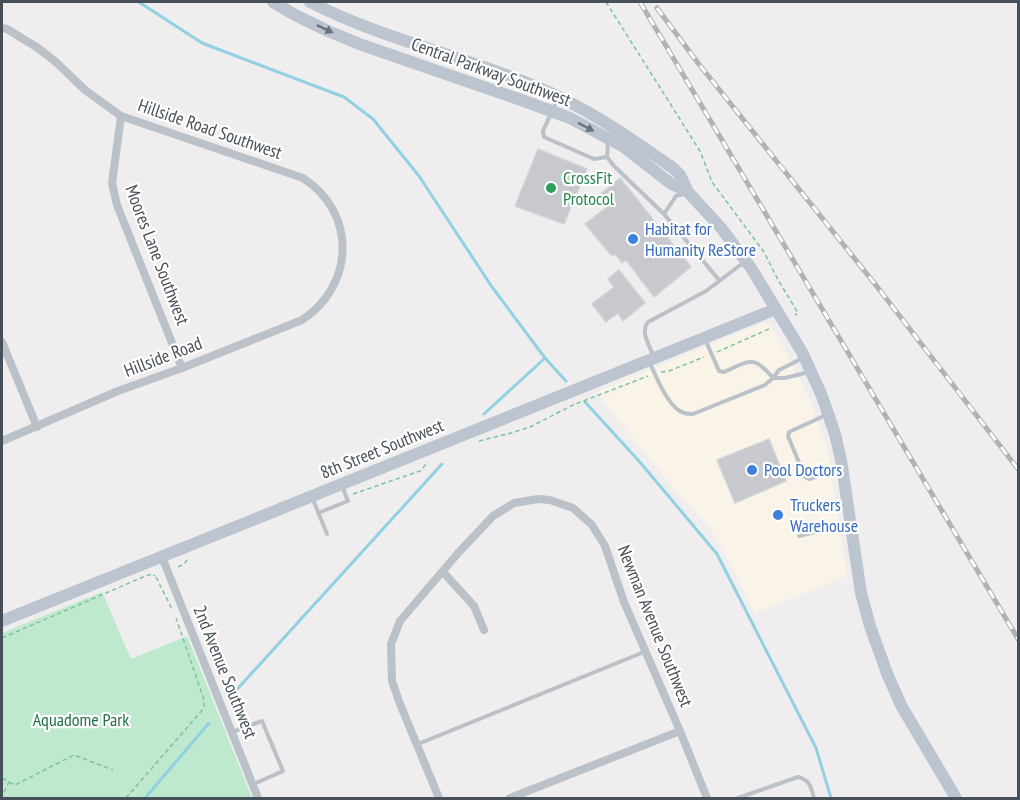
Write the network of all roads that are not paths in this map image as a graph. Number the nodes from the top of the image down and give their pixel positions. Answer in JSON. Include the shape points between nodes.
{"nodes":[{"id":1,"x":310,"y":2,"type":"edge"},
{"id":2,"x":281,"y":3,"type":"edge"},
{"id":3,"x":2,"y":28,"type":"edge"},
{"id":4,"x":558,"y":96,"type":"junction"},
{"id":5,"x":551,"y":111,"type":"junction"},
{"id":6,"x":121,"y":116,"type":"junction"},
{"id":7,"x":608,"y":138,"type":"junction"},
{"id":8,"x":608,"y":158,"type":"junction"},
{"id":9,"x":688,"y":192,"type":"junction"},
{"id":10,"x":664,"y":214,"type":"junction"},
{"id":11,"x":746,"y":261,"type":"junction"},
{"id":12,"x":719,"y":280,"type":"junction"},
{"id":13,"x":329,"y":295,"type":"joint"},
{"id":14,"x":776,"y":309,"type":"junction"},
{"id":15,"x":704,"y":338,"type":"junction"},
{"id":16,"x":2,"y":342,"type":"edge"},
{"id":17,"x":804,"y":357,"type":"junction"},
{"id":18,"x":652,"y":360,"type":"junction"},
{"id":19,"x":182,"y":368,"type":"junction"},
{"id":20,"x":811,"y":372,"type":"junction"},
{"id":21,"x":773,"y":378,"type":"junction"},
{"id":22,"x":828,"y":414,"type":"junction"},
{"id":23,"x":37,"y":427,"type":"junction"},
{"id":24,"x":2,"y":441,"type":"edge"},
{"id":25,"x":843,"y":468,"type":"junction"},
{"id":26,"x":344,"y":490,"type":"junction"},
{"id":27,"x":311,"y":497,"type":"junction"},
{"id":28,"x":318,"y":513,"type":"junction"},
{"id":29,"x":851,"y":523,"type":"junction"},
{"id":30,"x":327,"y":534,"type":"dead end"},
{"id":31,"x":799,"y":536,"type":"dead end"},
{"id":32,"x":162,"y":557,"type":"junction"},
{"id":33,"x":443,"y":572,"type":"junction"},
{"id":34,"x":2,"y":621,"type":"edge"},
{"id":35,"x":484,"y":630,"type":"dead end"},
{"id":36,"x":646,"y":652,"type":"junction"},
{"id":37,"x":680,"y":731,"type":"junction"},
{"id":38,"x":232,"y":732,"type":"junction"},
{"id":39,"x":417,"y":744,"type":"junction"},
{"id":40,"x":252,"y":784,"type":"junction"},
{"id":41,"x":523,"y":796,"type":"edge"},
{"id":42,"x":258,"y":798,"type":"edge"},
{"id":43,"x":439,"y":798,"type":"edge"},
{"id":44,"x":510,"y":798,"type":"edge"},
{"id":45,"x":707,"y":798,"type":"edge"},
{"id":46,"x":738,"y":798,"type":"edge"},
{"id":47,"x":814,"y":798,"type":"edge"},
{"id":48,"x":956,"y":798,"type":"edge"}],
"edges":[{"from":1,"to":4,"type":"street","name":"Central Parkway Southwest"},
{"from":2,"to":5,"type":"street","name":"Central Parkway Southwest","one_way":true,"via":[[328,31],[362,45]]},
{"from":3,"to":6,"type":"street","name":"Hillside Road Southwest","via":[[38,48]]},
{"from":4,"to":5,"type":"lane"},
{"from":4,"to":9,"type":"street","name":"Central Parkway Southwest","via":[[673,168]]},
{"from":5,"to":7,"type":"street","name":"Central Parkway Southwest","one_way":true},
{"from":5,"to":8,"type":"lane","via":[[544,137],[594,159]]},
{"from":6,"to":13,"type":"street","name":"Hillside Road Southwest","via":[[292,173],[313,185],[330,203],[342,237],[340,273]]},
{"from":6,"to":19,"type":"street","name":"Moores Lane Southwest","via":[[112,183],[117,206]]},
{"from":7,"to":8,"type":"lane"},
{"from":7,"to":9,"type":"street","name":"Central Parkway Southwest"},
{"from":8,"to":10,"type":"lane"},
{"from":9,"to":10,"type":"lane","via":[[676,196]]},
{"from":9,"to":11,"type":"street","name":"Central Parkway Southwest"},
{"from":10,"to":12,"type":"lane"},
{"from":11,"to":12,"type":"lane"},
{"from":11,"to":14,"type":"street","name":"Central Parkway Southwest"},
{"from":12,"to":18,"type":"lane","via":[[648,322],[644,332]]},
{"from":13,"to":19,"type":"street","name":"Hillside Road","via":[[302,320]]},
{"from":14,"to":15,"type":"street","name":"8th Street Southwest"},
{"from":14,"to":17,"type":"street","name":"Central Parkway Southwest"},
{"from":15,"to":18,"type":"street","name":"8th Street Southwest"},
{"from":15,"to":21,"type":"lane","via":[[719,371],[750,361],[764,367]]},
{"from":16,"to":23,"type":"street"},
{"from":17,"to":20,"type":"street","name":"Central Parkway Southwest"},
{"from":17,"to":21,"type":"lane","via":[[779,370]]},
{"from":18,"to":21,"type":"lane","via":[[666,396],[683,413],[693,414],[765,385]]},
{"from":18,"to":26,"type":"street","name":"8th Street Southwest"},
{"from":19,"to":23,"type":"street","name":"Hillside Road"},
{"from":20,"to":21,"type":"lane"},
{"from":20,"to":22,"type":"street","name":"Central Parkway Southwest"},
{"from":22,"to":25,"type":"street","name":"Central Parkway Southwest"},
{"from":22,"to":25,"type":"lane","via":[[789,432],[788,436],[805,477]]},
{"from":23,"to":24,"type":"street","name":"Hillside Road"},
{"from":25,"to":29,"type":"street","name":"Central Parkway Southwest"},
{"from":26,"to":27,"type":"street","name":"8th Street Southwest"},
{"from":26,"to":28,"type":"lane","via":[[348,501]]},
{"from":27,"to":28,"type":"lane"},
{"from":27,"to":32,"type":"street","name":"8th Street Southwest"},
{"from":28,"to":30,"type":"lane"},
{"from":29,"to":31,"type":"lane"},
{"from":29,"to":48,"type":"street","name":"Central Parkway Southwest","via":[[861,593],[885,668]]},
{"from":32,"to":34,"type":"street","name":"8th Street Southwest"},
{"from":32,"to":38,"type":"street","name":"2nd Avenue Southwest"},
{"from":33,"to":35,"type":"street","via":[[474,606]]},
{"from":33,"to":36,"type":"street","name":"Newman Avenue Southwest","via":[[493,516],[514,503],[550,500],[573,508],[592,525],[604,546]]},
{"from":33,"to":39,"type":"street","via":[[400,621],[391,644],[392,681]]},
{"from":36,"to":37,"type":"street","name":"Newman Avenue Southwest"},
{"from":36,"to":39,"type":"lane"},
{"from":37,"to":41,"type":"street"},
{"from":37,"to":45,"type":"street","name":"Newman Avenue Southwest"},
{"from":38,"to":40,"type":"street","name":"2nd Avenue Southwest"},
{"from":38,"to":40,"type":"lane","via":[[262,721],[283,771]]},
{"from":39,"to":43,"type":"street"},
{"from":40,"to":42,"type":"street","name":"2nd Avenue Southwest"},
{"from":41,"to":44,"type":"street"},
{"from":46,"to":47,"type":"lane","via":[[798,777],[812,788]]}]}
